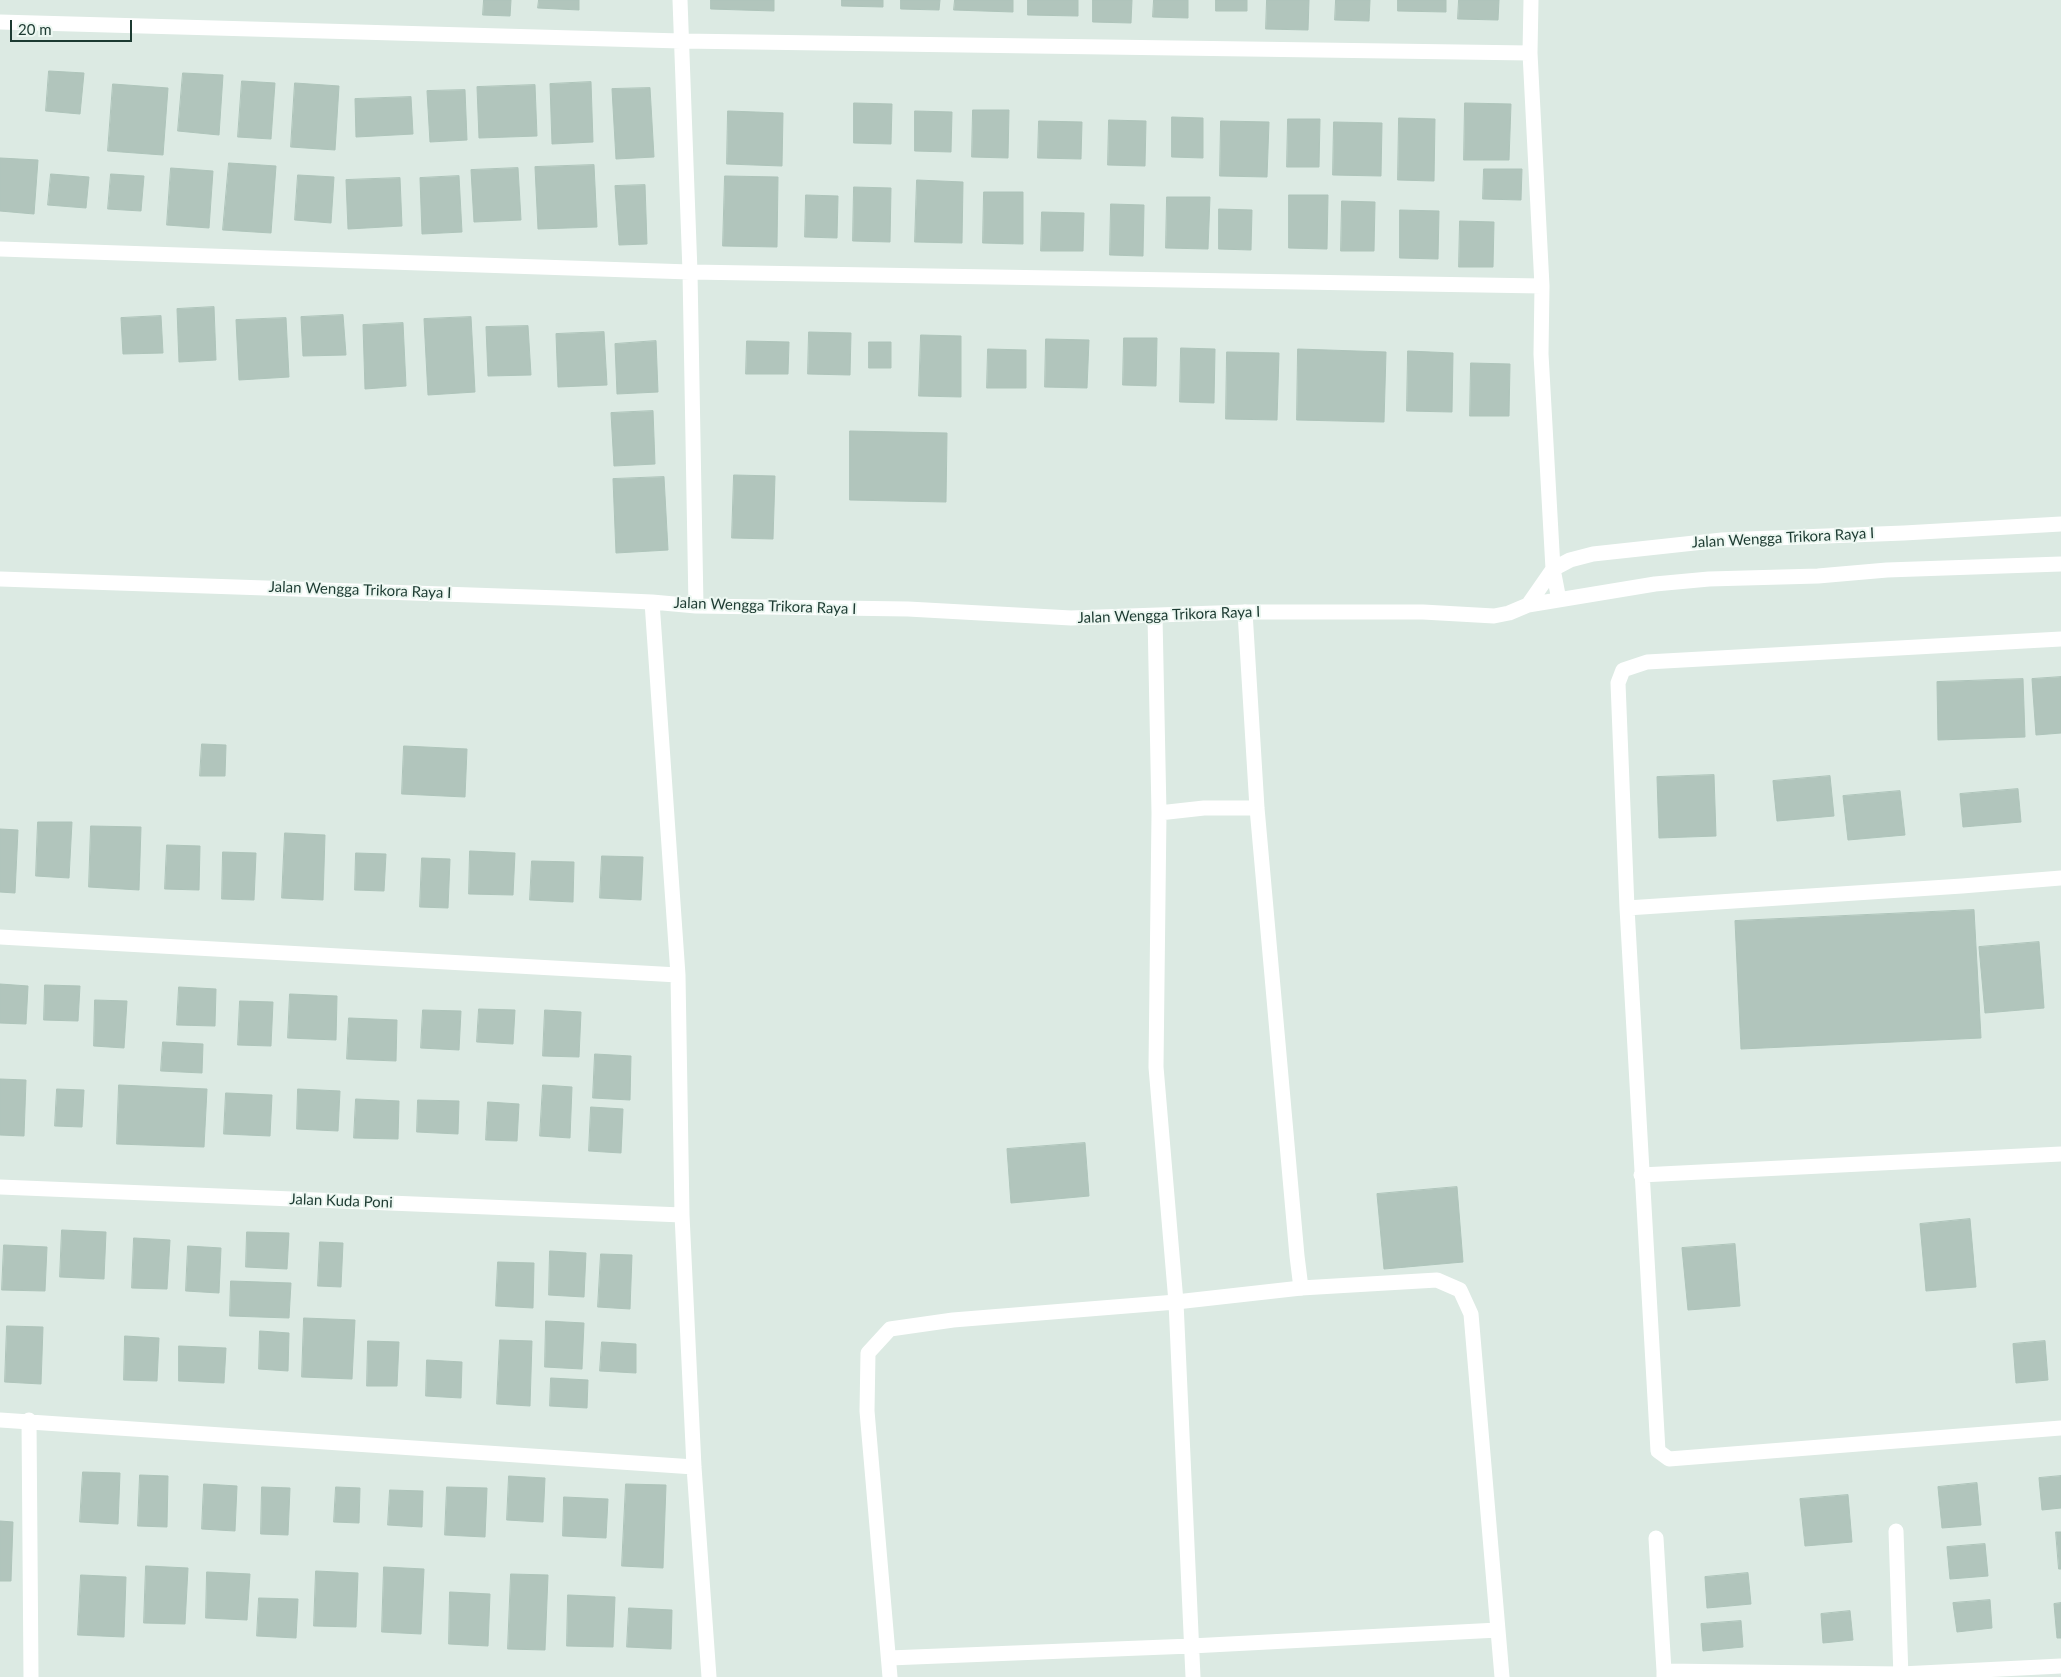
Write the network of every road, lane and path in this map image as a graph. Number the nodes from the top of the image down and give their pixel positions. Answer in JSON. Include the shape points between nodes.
{"nodes":[{"id":1,"x":680,"y":0,"type":"edge"},
{"id":2,"x":1532,"y":0,"type":"edge"},
{"id":3,"x":0,"y":22,"type":"edge"},
{"id":4,"x":681,"y":41,"type":"junction"},
{"id":5,"x":1530,"y":53,"type":"junction"},
{"id":6,"x":0,"y":249,"type":"edge"},
{"id":7,"x":690,"y":272,"type":"junction"},
{"id":8,"x":1542,"y":286,"type":"junction"},
{"id":9,"x":2061,"y":524,"type":"edge"},
{"id":10,"x":2061,"y":564,"type":"edge"},
{"id":11,"x":1553,"y":569,"type":"junction"},
{"id":12,"x":0,"y":579,"type":"edge"},
{"id":13,"x":1559,"y":600,"type":"junction"},
{"id":14,"x":652,"y":602,"type":"junction"},
{"id":15,"x":1528,"y":605,"type":"junction"},
{"id":16,"x":696,"y":606,"type":"junction"},
{"id":17,"x":1245,"y":612,"type":"junction"},
{"id":18,"x":1155,"y":616,"type":"junction"},
{"id":19,"x":2061,"y":639,"type":"edge"},
{"id":20,"x":1257,"y":808,"type":"junction"},
{"id":21,"x":1159,"y":813,"type":"junction"},
{"id":22,"x":2061,"y":878,"type":"edge"},
{"id":23,"x":1627,"y":908,"type":"junction"},
{"id":24,"x":0,"y":937,"type":"edge"},
{"id":25,"x":678,"y":975,"type":"junction"},
{"id":26,"x":2061,"y":1154,"type":"edge"},
{"id":27,"x":1641,"y":1175,"type":"junction"},
{"id":28,"x":0,"y":1187,"type":"edge"},
{"id":29,"x":682,"y":1215,"type":"junction"},
{"id":30,"x":1301,"y":1288,"type":"junction"},
{"id":31,"x":1176,"y":1302,"type":"junction"},
{"id":32,"x":0,"y":1420,"type":"edge"},
{"id":33,"x":29,"y":1420,"type":"junction"},
{"id":34,"x":2061,"y":1428,"type":"edge"},
{"id":35,"x":694,"y":1466,"type":"junction"},
{"id":36,"x":1896,"y":1531,"type":"dead end"},
{"id":37,"x":1656,"y":1538,"type":"dead end"},
{"id":38,"x":1498,"y":1630,"type":"junction"},
{"id":39,"x":1192,"y":1646,"type":"junction"},
{"id":40,"x":889,"y":1658,"type":"junction"},
{"id":41,"x":2061,"y":1666,"type":"edge"},
{"id":42,"x":1664,"y":1674,"type":"edge"},
{"id":43,"x":1901,"y":1676,"type":"edge"},
{"id":44,"x":31,"y":1677,"type":"edge"},
{"id":45,"x":709,"y":1677,"type":"edge"},
{"id":46,"x":890,"y":1677,"type":"edge"},
{"id":47,"x":1193,"y":1677,"type":"edge"},
{"id":48,"x":1502,"y":1677,"type":"edge"}],
"edges":[{"from":1,"to":4,"type":"street"},
{"from":2,"to":5,"type":"street"},
{"from":3,"to":4,"type":"street"},
{"from":4,"to":5,"type":"street"},
{"from":4,"to":7,"type":"street"},
{"from":5,"to":8,"type":"street"},
{"from":6,"to":7,"type":"street"},
{"from":7,"to":8,"type":"street"},
{"from":7,"to":16,"type":"street"},
{"from":8,"to":11,"type":"street","via":[[1542,354]]},
{"from":9,"to":11,"type":"street","name":"Jalan Wengga Trikora Raya I","via":[[1722,540],[1593,554]]},
{"from":10,"to":13,"type":"street","name":"Jalan Wengga Trikora Raya I","via":[[1709,579],[1655,584]]},
{"from":11,"to":13,"type":"street"},
{"from":11,"to":15,"type":"street"},
{"from":12,"to":14,"type":"street","name":"Jalan Wengga Trikora Raya I"},
{"from":13,"to":15,"type":"street","name":"Jalan Wengga Trikora Raya I"},
{"from":14,"to":16,"type":"street","name":"Jalan Wengga Trikora Raya I"},
{"from":14,"to":25,"type":"street"},
{"from":15,"to":17,"type":"street","name":"Jalan Wengga Trikora Raya I","via":[[1494,616],[1423,612]]},
{"from":16,"to":18,"type":"street","name":"Jalan Wengga Trikora Raya I","via":[[908,609],[1071,618]]},
{"from":17,"to":18,"type":"street","name":"Jalan Wengga Trikora Raya I"},
{"from":17,"to":20,"type":"street"},
{"from":18,"to":21,"type":"street"},
{"from":19,"to":23,"type":"street","via":[[1647,662],[1623,670],[1618,682]]},
{"from":20,"to":21,"type":"street","via":[[1204,808]]},
{"from":20,"to":30,"type":"street"},
{"from":21,"to":31,"type":"street","via":[[1156,1067]]},
{"from":22,"to":23,"type":"street"},
{"from":23,"to":27,"type":"street"},
{"from":24,"to":25,"type":"street"},
{"from":25,"to":29,"type":"street"},
{"from":26,"to":27,"type":"street"},
{"from":27,"to":34,"type":"street","via":[[1658,1451],[1662,1456],[1669,1459]]},
{"from":28,"to":29,"type":"street","name":"Jalan Kuda Poni"},
{"from":29,"to":35,"type":"street"},
{"from":30,"to":31,"type":"street"},
{"from":30,"to":38,"type":"street","via":[[1437,1280],[1460,1290],[1471,1314]]},
{"from":31,"to":39,"type":"street"},
{"from":31,"to":40,"type":"street","via":[[953,1320],[890,1329],[868,1353],[867,1412]]},
{"from":32,"to":33,"type":"street"},
{"from":33,"to":35,"type":"street"},
{"from":33,"to":44,"type":"street"},
{"from":35,"to":45,"type":"street"},
{"from":36,"to":43,"type":"street"},
{"from":37,"to":42,"type":"street"},
{"from":38,"to":39,"type":"street"},
{"from":38,"to":48,"type":"street"},
{"from":39,"to":40,"type":"street"},
{"from":39,"to":47,"type":"street"},
{"from":40,"to":46,"type":"street"},
{"from":41,"to":43,"type":"street"},
{"from":42,"to":43,"type":"street"}]}
